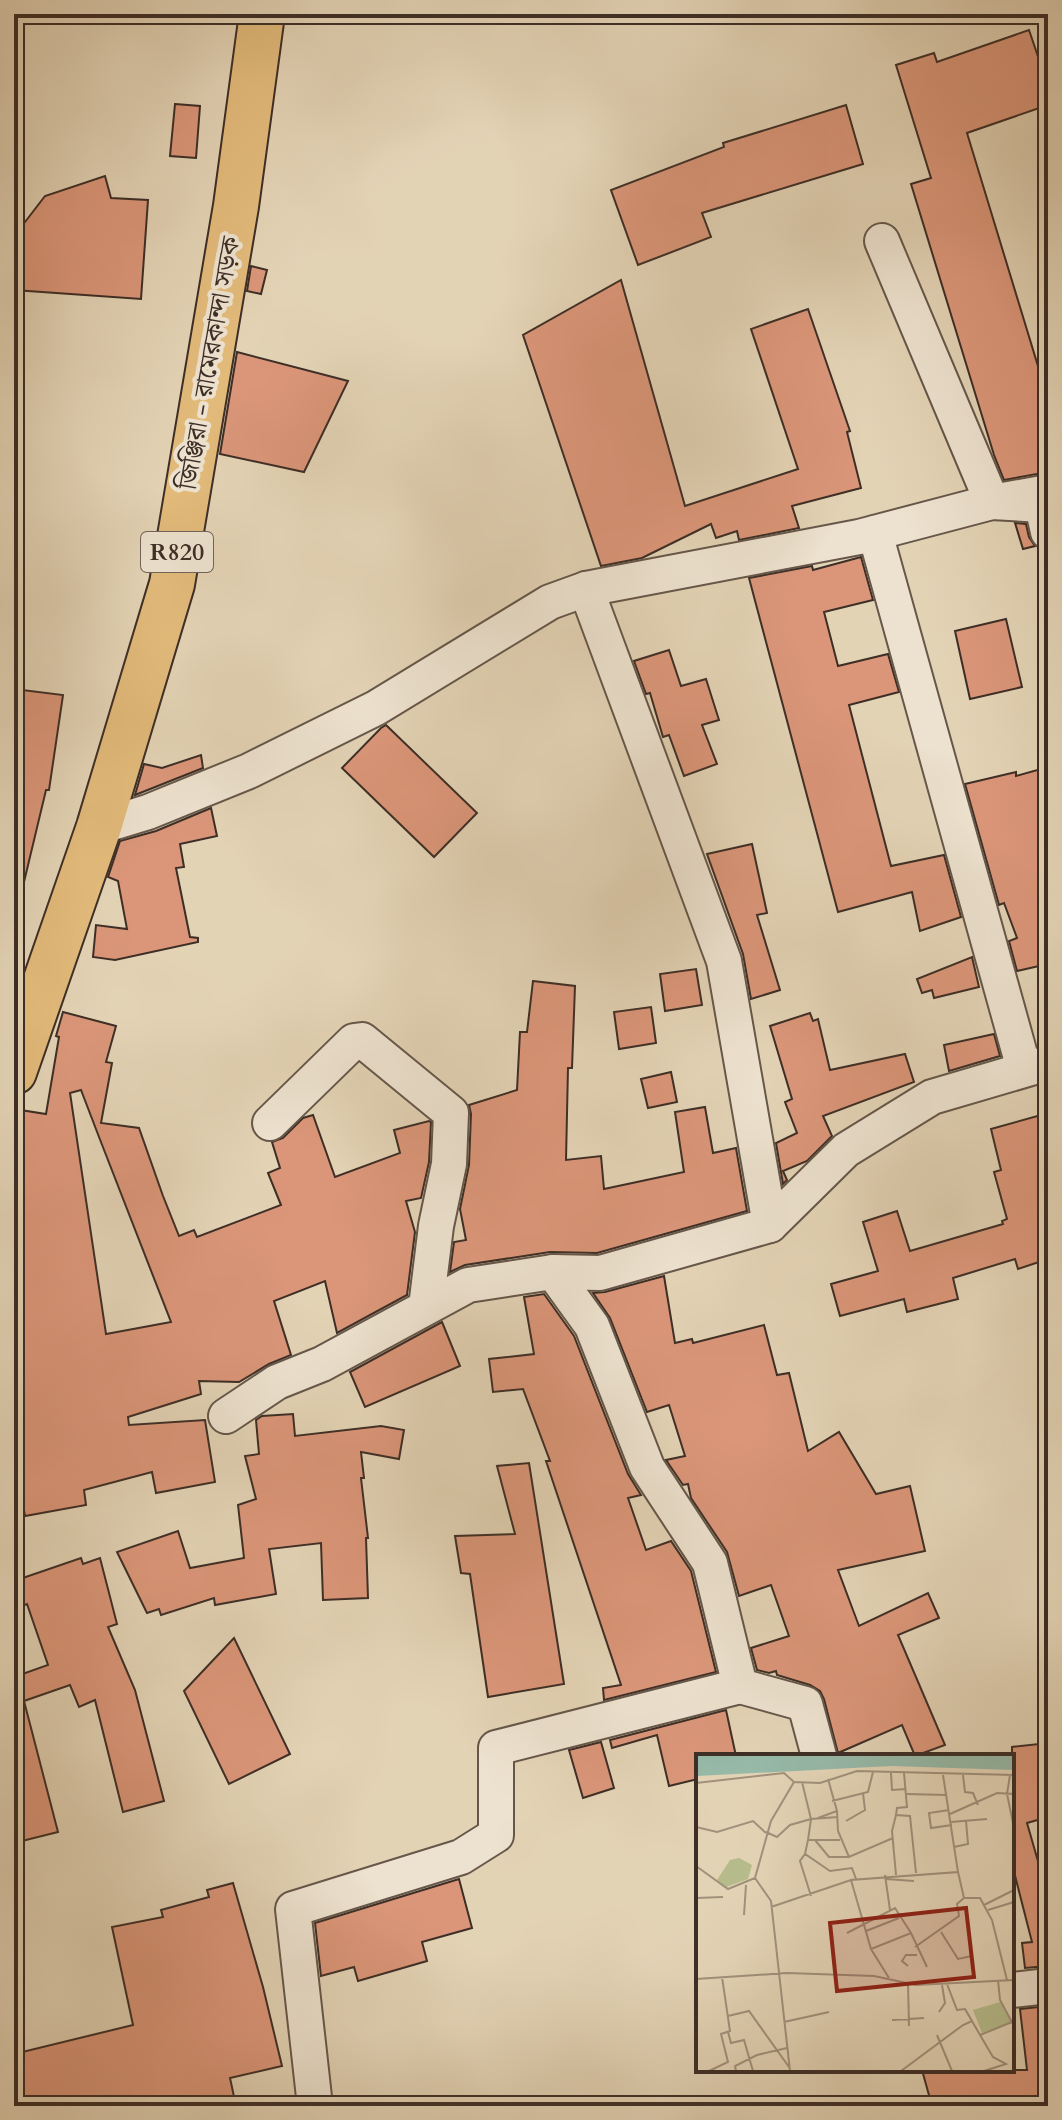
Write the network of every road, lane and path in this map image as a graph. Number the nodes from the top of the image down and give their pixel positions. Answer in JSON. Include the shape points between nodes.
{"nodes":[{"id":1,"x":262,"y":14,"type":"edge"},
{"id":2,"x":882,"y":241,"type":"dead end"},
{"id":3,"x":1048,"y":492,"type":"edge"},
{"id":4,"x":992,"y":502,"type":"junction"},
{"id":5,"x":1048,"y":532,"type":"edge"},
{"id":6,"x":875,"y":533,"type":"junction"},
{"id":7,"x":586,"y":589,"type":"junction"},
{"id":8,"x":99,"y":827,"type":"junction"},
{"id":9,"x":1036,"y":1066,"type":"edge"},
{"id":10,"x":14,"y":1072,"type":"edge"},
{"id":11,"x":270,"y":1123,"type":"dead end"},
{"id":12,"x":770,"y":1225,"type":"junction"},
{"id":13,"x":553,"y":1272,"type":"junction"},
{"id":14,"x":426,"y":1307,"type":"junction"},
{"id":15,"x":226,"y":1416,"type":"dead end"},
{"id":16,"x":740,"y":1686,"type":"junction"},
{"id":17,"x":818,"y":1754,"type":"edge"},
{"id":18,"x":1048,"y":1986,"type":"edge"},
{"id":19,"x":1014,"y":1990,"type":"edge"},
{"id":20,"x":315,"y":2106,"type":"edge"}],
"edges":[{"from":1,"to":8,"type":"main road","name":"জিঞ্জিরা - রামেরকান্দা সড়ক","number":"R820","via":[[236,206],[172,584]]},
{"from":2,"to":4,"type":"street"},
{"from":3,"to":4,"type":"street"},
{"from":4,"to":5,"type":"street","via":[[1042,505]]},
{"from":4,"to":6,"type":"street"},
{"from":6,"to":7,"type":"street"},
{"from":6,"to":9,"type":"street"},
{"from":7,"to":8,"type":"street","via":[[550,602],[376,708],[249,771]]},
{"from":7,"to":12,"type":"street","via":[[724,961]]},
{"from":8,"to":10,"type":"main road","name":"জিঞ্জিরা - রামেরকান্দা সড়ক","number":"R820"},
{"from":9,"to":12,"type":"street","via":[[920,1104],[846,1150]]},
{"from":11,"to":14,"type":"street","via":[[354,1041],[362,1040],[451,1113],[449,1164]]},
{"from":12,"to":13,"type":"street","via":[[600,1273]]},
{"from":13,"to":14,"type":"street","via":[[468,1285]]},
{"from":13,"to":16,"type":"street","via":[[592,1326],[647,1467],[710,1563]]},
{"from":14,"to":15,"type":"street","via":[[322,1364],[277,1382]]},
{"from":16,"to":17,"type":"street","via":[[805,1704]]},
{"from":16,"to":20,"type":"street","via":[[496,1748],[496,1835],[461,1857],[293,1909]]},
{"from":18,"to":19,"type":"street"}]}
